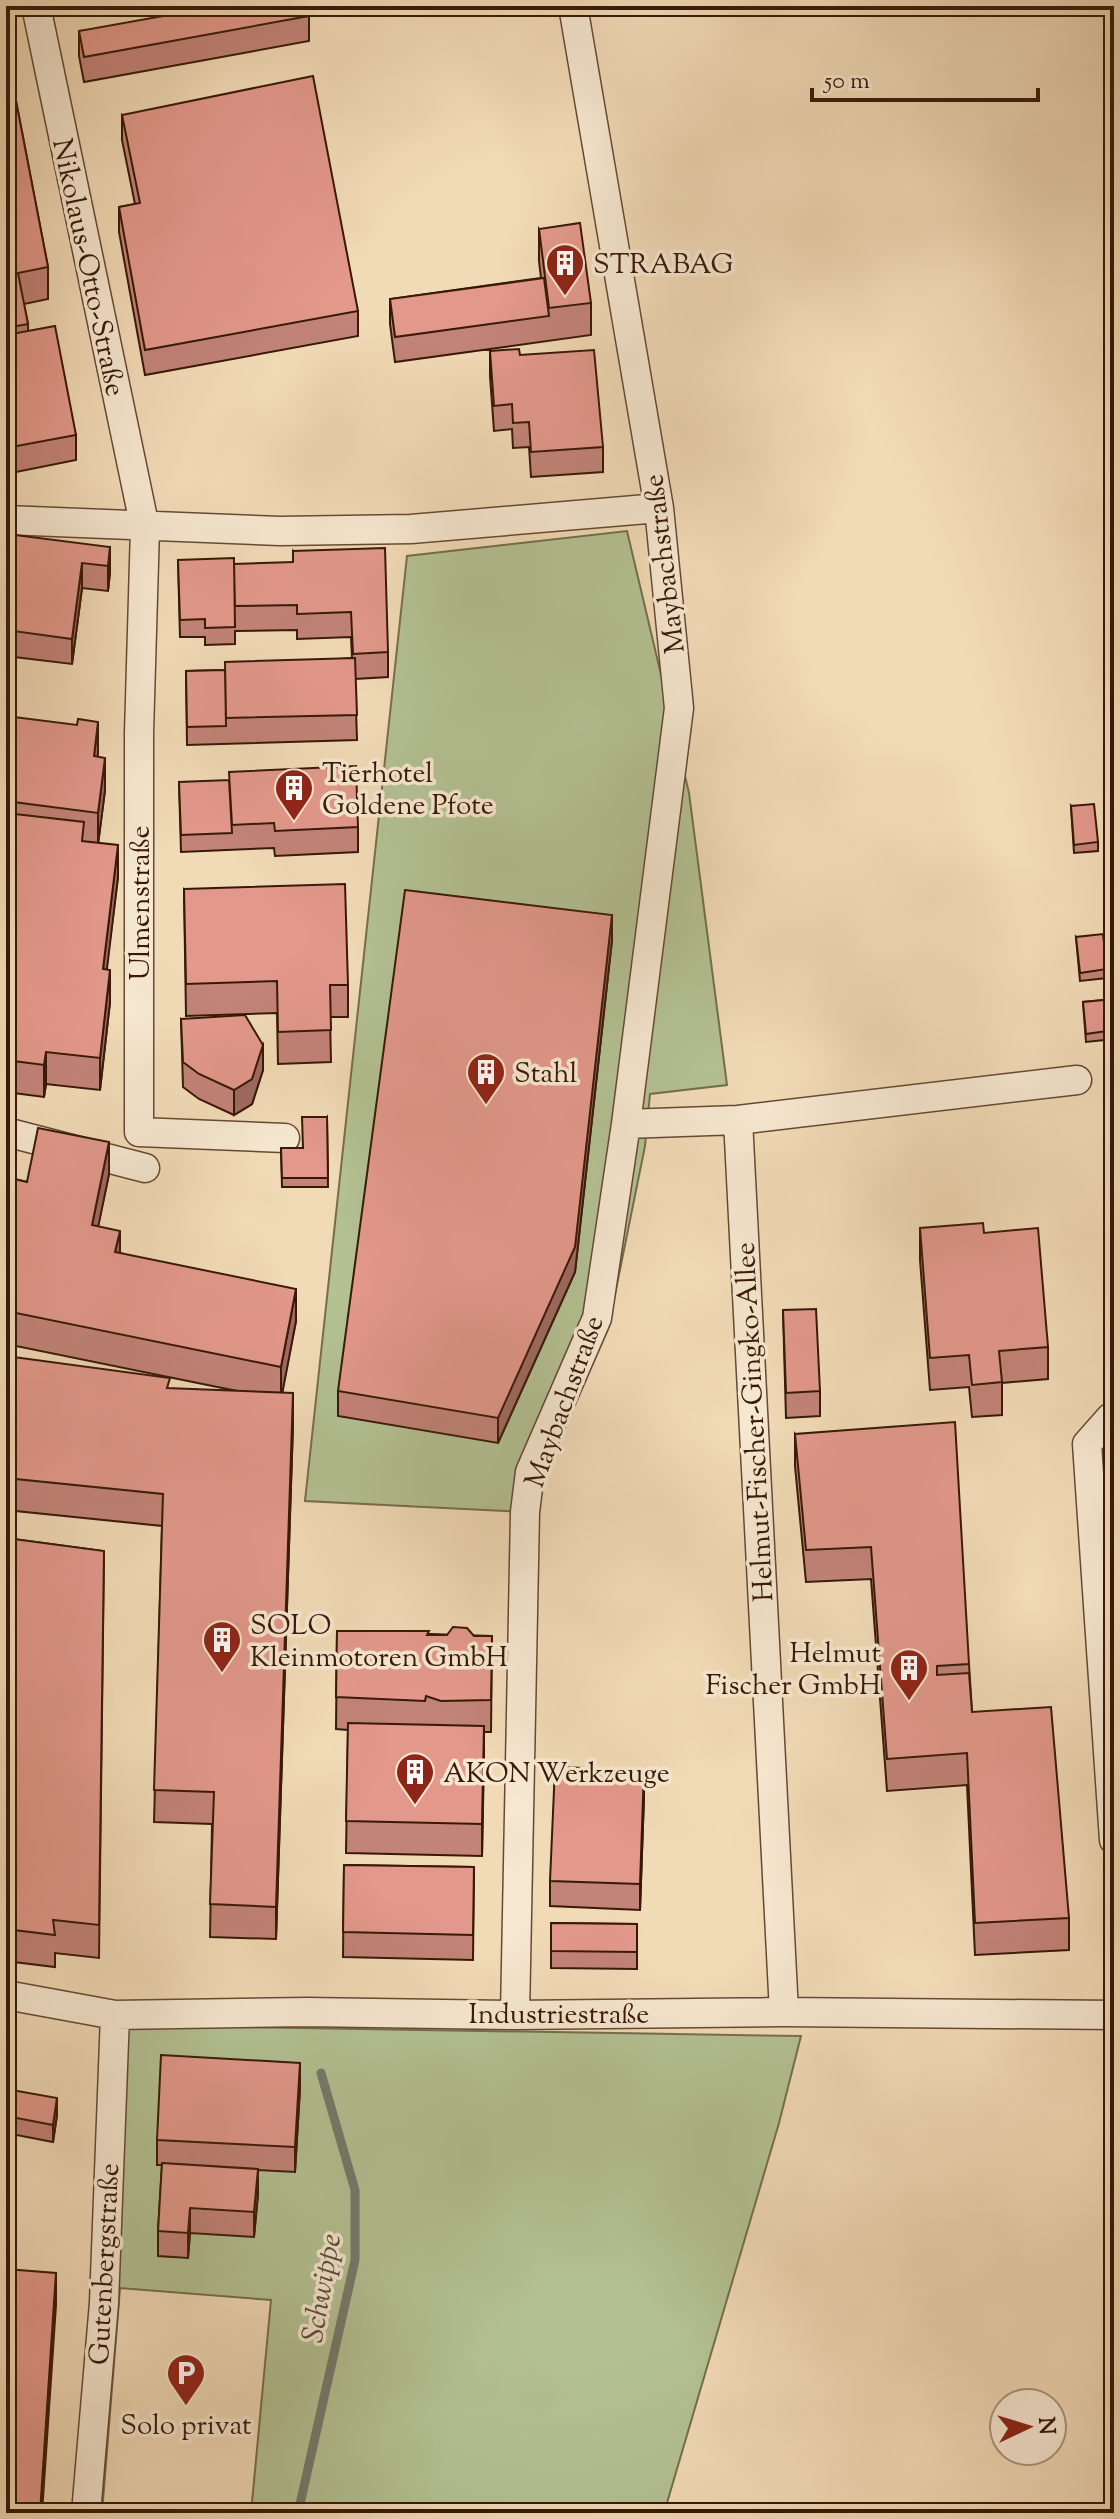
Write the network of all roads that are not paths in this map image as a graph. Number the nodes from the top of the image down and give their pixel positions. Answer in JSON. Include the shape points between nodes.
{"nodes":[{"id":1,"x":36,"y":6,"type":"edge"},
{"id":2,"x":573,"y":6,"type":"edge"},
{"id":3,"x":659,"y":508,"type":"junction"},
{"id":4,"x":6,"y":520,"type":"edge"},
{"id":5,"x":145,"y":528,"type":"junction"},
{"id":6,"x":1077,"y":1080,"type":"dead end"},
{"id":7,"x":738,"y":1120,"type":"junction"},
{"id":8,"x":626,"y":1124,"type":"junction"},
{"id":9,"x":6,"y":1132,"type":"edge"},
{"id":10,"x":285,"y":1138,"type":"dead end"},
{"id":11,"x":145,"y":1168,"type":"dead end"},
{"id":12,"x":1110,"y":1418,"type":"dead end"},
{"id":13,"x":1114,"y":1840,"type":"edge"},
{"id":14,"x":6,"y":1995,"type":"edge"},
{"id":15,"x":784,"y":2012,"type":"junction"},
{"id":16,"x":115,"y":2015,"type":"junction"},
{"id":17,"x":515,"y":2015,"type":"junction"},
{"id":18,"x":1114,"y":2015,"type":"edge"},
{"id":19,"x":86,"y":2513,"type":"edge"}],
"edges":[{"from":1,"to":5,"type":"street","name":"Nikolaus-Otto-Straße"},
{"from":2,"to":3,"type":"street","name":"Maybachstraße"},
{"from":3,"to":5,"type":"street","via":[[411,529]]},
{"from":3,"to":8,"type":"street","name":"Maybachstraße","via":[[679,708]]},
{"from":4,"to":5,"type":"street"},
{"from":5,"to":10,"type":"street","name":"Ulmenstraße","via":[[139,1132]]},
{"from":6,"to":7,"type":"street"},
{"from":7,"to":8,"type":"street"},
{"from":7,"to":15,"type":"street","name":"Helmut-Fischer-Gingko-Allee"},
{"from":8,"to":17,"type":"street","name":"Maybachstraße","via":[[597,1318],[530,1472]]},
{"from":9,"to":11,"type":"street"},
{"from":12,"to":13,"type":"street","via":[[1087,1444]]},
{"from":14,"to":16,"type":"street","name":"Industriestraße"},
{"from":15,"to":17,"type":"street","name":"Industriestraße"},
{"from":15,"to":18,"type":"street","name":"Industriestraße"},
{"from":16,"to":17,"type":"street","name":"Industriestraße"},
{"from":16,"to":19,"type":"street","name":"Gutenbergstraße","via":[[104,2303]]}]}
